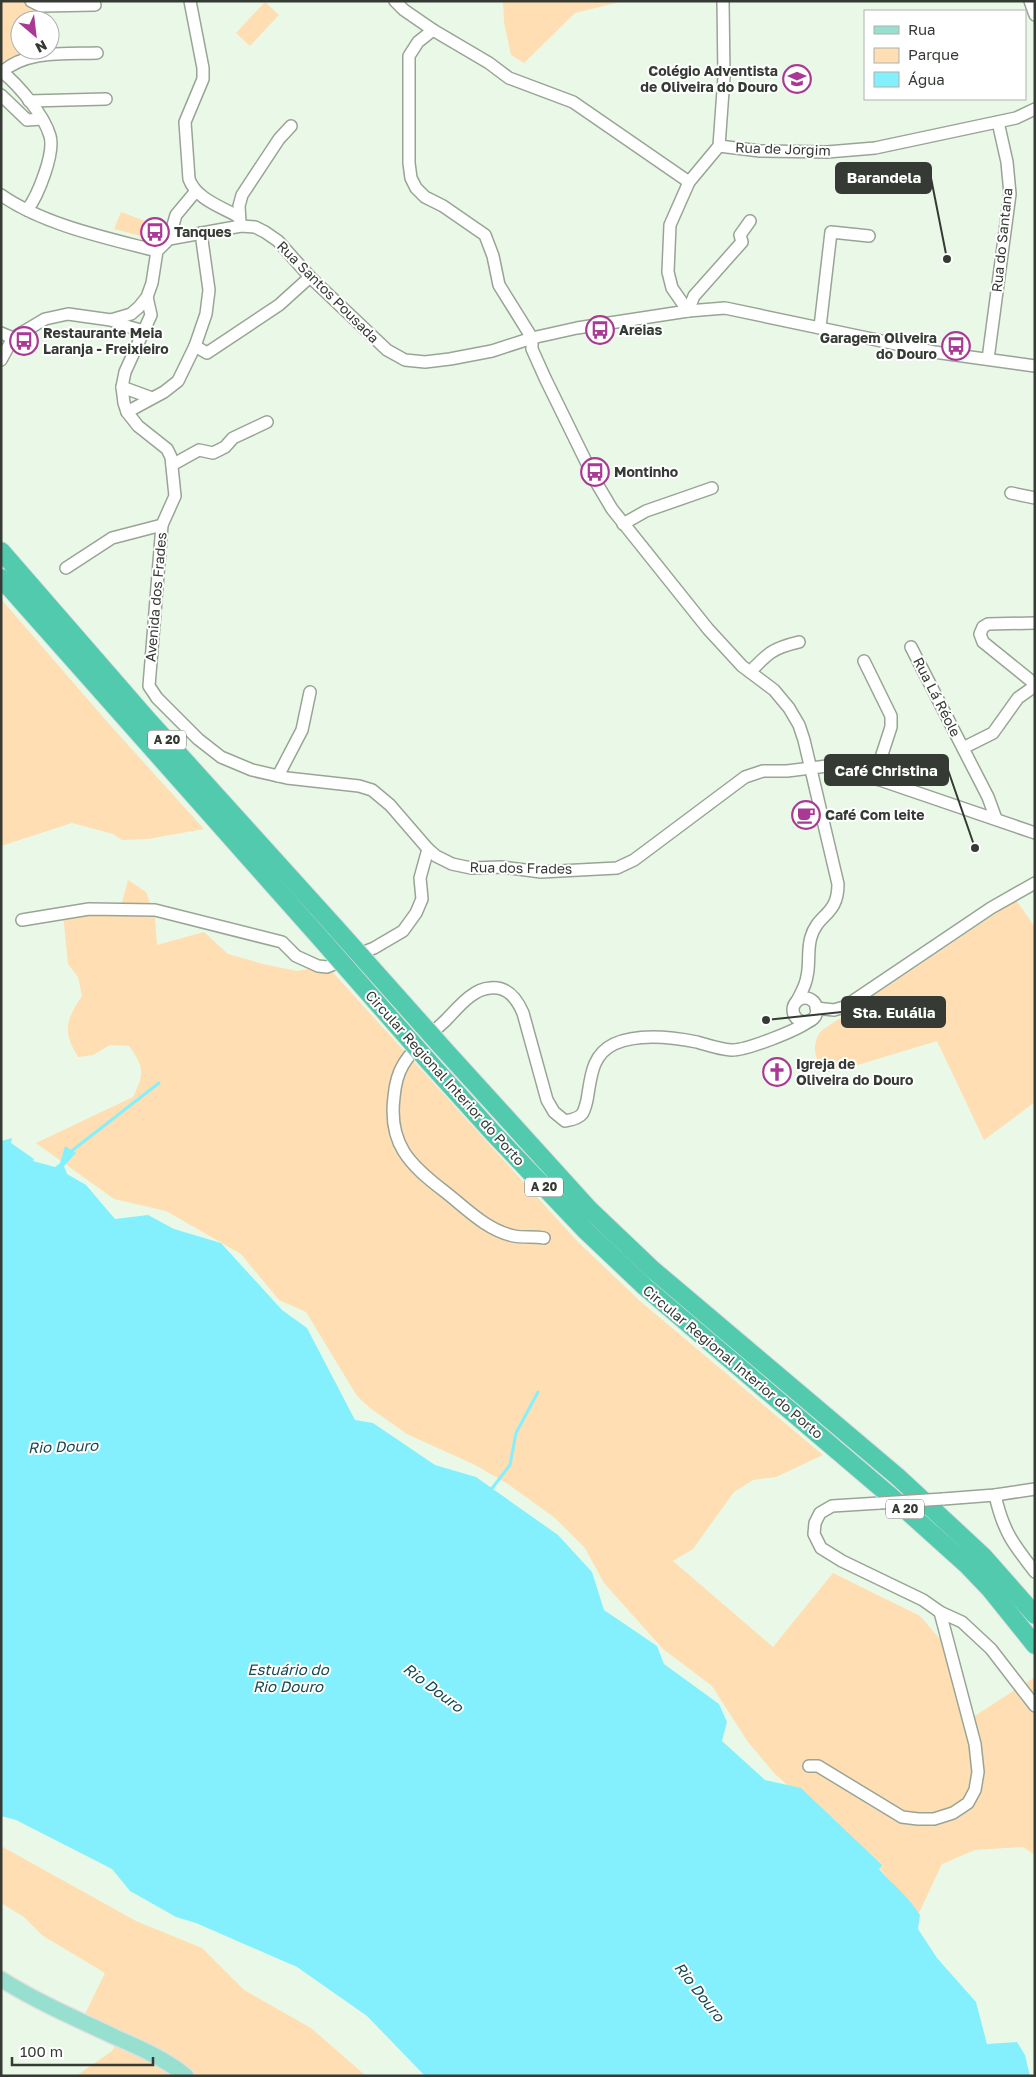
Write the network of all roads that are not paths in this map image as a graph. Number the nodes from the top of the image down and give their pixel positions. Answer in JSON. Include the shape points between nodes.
{"nodes":[{"id":1,"x":31,"y":1,"type":"edge"},
{"id":2,"x":190,"y":1,"type":"edge"},
{"id":3,"x":723,"y":1,"type":"edge"},
{"id":4,"x":1030,"y":1,"type":"edge"},
{"id":5,"x":396,"y":2,"type":"edge"},
{"id":6,"x":95,"y":6,"type":"dead end"},
{"id":7,"x":1035,"y":15,"type":"edge"},
{"id":8,"x":433,"y":30,"type":"junction"},
{"id":9,"x":97,"y":53,"type":"dead end"},
{"id":10,"x":2,"y":72,"type":"edge"},
{"id":11,"x":1,"y":94,"type":"edge"},
{"id":12,"x":106,"y":99,"type":"dead end"},
{"id":13,"x":28,"y":101,"type":"junction"},
{"id":14,"x":1035,"y":109,"type":"edge"},
{"id":15,"x":42,"y":119,"type":"junction"},
{"id":16,"x":998,"y":122,"type":"junction"},
{"id":17,"x":291,"y":126,"type":"dead end"},
{"id":18,"x":719,"y":146,"type":"junction"},
{"id":19,"x":689,"y":182,"type":"junction"},
{"id":20,"x":196,"y":191,"type":"junction"},
{"id":21,"x":1,"y":195,"type":"edge"},
{"id":22,"x":27,"y":210,"type":"junction"},
{"id":23,"x":750,"y":221,"type":"dead end"},
{"id":24,"x":240,"y":222,"type":"junction"},
{"id":25,"x":201,"y":233,"type":"junction"},
{"id":26,"x":869,"y":236,"type":"dead end"},
{"id":27,"x":169,"y":239,"type":"junction"},
{"id":28,"x":157,"y":251,"type":"junction"},
{"id":29,"x":310,"y":277,"type":"junction"},
{"id":30,"x":147,"y":297,"type":"junction"},
{"id":31,"x":688,"y":311,"type":"junction"},
{"id":32,"x":111,"y":320,"type":"junction"},
{"id":33,"x":820,"y":327,"type":"junction"},
{"id":34,"x":144,"y":331,"type":"junction"},
{"id":35,"x":1,"y":333,"type":"edge"},
{"id":36,"x":13,"y":338,"type":"junction"},
{"id":37,"x":532,"y":338,"type":"junction"},
{"id":38,"x":195,"y":346,"type":"junction"},
{"id":39,"x":988,"y":359,"type":"junction"},
{"id":40,"x":1,"y":360,"type":"edge"},
{"id":41,"x":1035,"y":366,"type":"edge"},
{"id":42,"x":122,"y":387,"type":"junction"},
{"id":43,"x":152,"y":398,"type":"junction"},
{"id":44,"x":127,"y":412,"type":"junction"},
{"id":45,"x":267,"y":422,"type":"dead end"},
{"id":46,"x":172,"y":465,"type":"junction"},
{"id":47,"x":712,"y":488,"type":"dead end"},
{"id":48,"x":1011,"y":493,"type":"dead end"},
{"id":49,"x":1035,"y":498,"type":"edge"},
{"id":50,"x":623,"y":524,"type":"junction"},
{"id":51,"x":162,"y":525,"type":"junction"},
{"id":52,"x":1,"y":552,"type":"edge"},
{"id":53,"x":66,"y":568,"type":"dead end"},
{"id":54,"x":1,"y":578,"type":"edge"},
{"id":55,"x":1035,"y":622,"type":"edge"},
{"id":56,"x":799,"y":642,"type":"dead end"},
{"id":57,"x":911,"y":647,"type":"dead end"},
{"id":58,"x":864,"y":661,"type":"dead end"},
{"id":59,"x":750,"y":672,"type":"junction"},
{"id":60,"x":1035,"y":685,"type":"edge"},
{"id":61,"x":149,"y":686,"type":"joint"},
{"id":62,"x":310,"y":692,"type":"dead end"},
{"id":63,"x":963,"y":748,"type":"junction"},
{"id":64,"x":809,"y":767,"type":"junction"},
{"id":65,"x":278,"y":776,"type":"junction"},
{"id":66,"x":874,"y":778,"type":"junction"},
{"id":67,"x":996,"y":819,"type":"junction"},
{"id":68,"x":1035,"y":833,"type":"edge"},
{"id":69,"x":428,"y":850,"type":"junction"},
{"id":70,"x":1035,"y":883,"type":"edge"},
{"id":71,"x":22,"y":920,"type":"dead end"},
{"id":72,"x":808,"y":972,"type":"junction"},
{"id":73,"x":815,"y":1005,"type":"junction"},
{"id":74,"x":795,"y":1006,"type":"junction"},
{"id":75,"x":809,"y":1021,"type":"junction"},
{"id":76,"x":769,"y":1039,"type":"junction"},
{"id":77,"x":544,"y":1238,"type":"dead end"},
{"id":78,"x":1035,"y":1489,"type":"edge"},
{"id":79,"x":995,"y":1496,"type":"junction"},
{"id":80,"x":1035,"y":1572,"type":"edge"},
{"id":81,"x":940,"y":1612,"type":"junction"},
{"id":82,"x":1035,"y":1615,"type":"edge"},
{"id":83,"x":1035,"y":1645,"type":"edge"},
{"id":84,"x":1035,"y":1706,"type":"edge"},
{"id":85,"x":809,"y":1766,"type":"dead end"},
{"id":86,"x":1,"y":1979,"type":"edge"},
{"id":87,"x":186,"y":2076,"type":"edge"}],
"edges":[{"from":1,"to":6,"type":"street","via":[[41,6]]},
{"from":2,"to":20,"type":"street","via":[[203,68],[203,79],[184,122],[188,170]]},
{"from":3,"to":18,"type":"street","via":[[724,76]]},
{"from":4,"to":7,"type":"street"},
{"from":5,"to":8,"type":"street"},
{"from":8,"to":19,"type":"street","via":[[509,78],[573,102]]},
{"from":8,"to":37,"type":"street","via":[[418,42],[409,56],[411,178],[424,197],[485,235],[499,285]]},
{"from":9,"to":10,"type":"street","via":[[41,55],[20,61]]},
{"from":10,"to":13,"type":"street"},
{"from":11,"to":15,"type":"street","via":[[27,120]]},
{"from":12,"to":13,"type":"street"},
{"from":13,"to":15,"type":"street"},
{"from":14,"to":16,"type":"street","name":"Rua de Jorgim"},
{"from":15,"to":22,"type":"street","via":[[51,138],[48,158],[39,187]]},
{"from":16,"to":18,"type":"street","name":"Rua de Jorgim","via":[[875,148],[808,152]]},
{"from":16,"to":39,"type":"street","name":"Rua do Santana","via":[[1010,194]]},
{"from":17,"to":24,"type":"street","via":[[242,196]]},
{"from":18,"to":19,"type":"street","name":"Rua de Jorgim"},
{"from":19,"to":31,"type":"street","name":"Rua de Jorgim","via":[[670,225],[668,272],[672,288]]},
{"from":20,"to":24,"type":"street"},
{"from":20,"to":27,"type":"street","via":[[176,215]]},
{"from":21,"to":22,"type":"street"},
{"from":22,"to":28,"type":"street"},
{"from":23,"to":31,"type":"street","via":[[740,235],[742,242],[694,296]]},
{"from":24,"to":25,"type":"street","name":"Rua Santos Pousada"},
{"from":24,"to":29,"type":"street","name":"Rua Santos Pousada","via":[[265,232],[288,250]]},
{"from":25,"to":27,"type":"street","name":"Rua Santos Pousada"},
{"from":25,"to":38,"type":"street","via":[[209,290],[206,314]]},
{"from":26,"to":33,"type":"street","via":[[831,232]]},
{"from":27,"to":28,"type":"street"},
{"from":28,"to":30,"type":"street"},
{"from":29,"to":37,"type":"street","name":"Rua Santos Pousada","via":[[387,350],[405,360],[450,359],[492,351]]},
{"from":29,"to":38,"type":"street","via":[[280,305],[207,353]]},
{"from":30,"to":32,"type":"street","via":[[131,314]]},
{"from":30,"to":34,"type":"street","via":[[151,315]]},
{"from":31,"to":33,"type":"street","name":"Rua Santos Pousada","via":[[725,308]]},
{"from":31,"to":37,"type":"street","name":"Rua Santos Pousada"},
{"from":32,"to":34,"type":"street"},
{"from":32,"to":36,"type":"street","via":[[80,315],[55,316],[35,323]]},
{"from":33,"to":39,"type":"street","name":"Rua Santos Pousada","via":[[934,352]]},
{"from":34,"to":42,"type":"street","via":[[125,372]]},
{"from":35,"to":36,"type":"street"},
{"from":36,"to":40,"type":"street"},
{"from":37,"to":50,"type":"street","via":[[532,349],[567,424],[596,482]]},
{"from":38,"to":43,"type":"street","via":[[178,381]]},
{"from":39,"to":41,"type":"street","name":"Rua Santos Pousada"},
{"from":42,"to":43,"type":"street"},
{"from":42,"to":44,"type":"street"},
{"from":43,"to":44,"type":"street"},
{"from":44,"to":46,"type":"street","name":"Avenida dos Frades","via":[[138,426],[167,449]]},
{"from":45,"to":46,"type":"street","via":[[233,438],[213,453],[199,450]]},
{"from":46,"to":51,"type":"street","name":"Avenida dos Frades","via":[[174,496]]},
{"from":47,"to":50,"type":"street","via":[[646,511]]},
{"from":48,"to":49,"type":"street"},
{"from":50,"to":59,"type":"street","via":[[689,608]]},
{"from":51,"to":53,"type":"street","via":[[112,538]]},
{"from":51,"to":61,"type":"street","name":"Avenida dos Frades"},
{"from":52,"to":82,"type":"highway","name":"Circular Regional Interior do Porto","number":"A 20","bridge":true,"via":[[589,1209],[680,1292],[898,1477],[983,1556]]},
{"from":54,"to":83,"type":"highway","name":"Circular Regional Interior do Porto","number":"A 20","bridge":true,"via":[[428,1061],[586,1231],[645,1287],[967,1565]]},
{"from":55,"to":60,"type":"street","via":[[988,624],[980,634],[983,642]]},
{"from":56,"to":59,"type":"street","via":[[777,647]]},
{"from":57,"to":63,"type":"street","name":"Rua Lá Réole"},
{"from":58,"to":66,"type":"street","via":[[891,716],[891,727]]},
{"from":59,"to":64,"type":"street","via":[[774,690],[789,708],[804,740]]},
{"from":60,"to":63,"type":"street","name":"Rua Lá Réole","via":[[1018,698],[998,729]]},
{"from":61,"to":65,"type":"street","name":"Rua dos Frades","via":[[211,751],[240,766]]},
{"from":62,"to":65,"type":"street","via":[[302,730]]},
{"from":63,"to":67,"type":"street","name":"Rua Lá Réole"},
{"from":64,"to":66,"type":"street","name":"Rua dos Frades","via":[[827,766]]},
{"from":64,"to":69,"type":"street","name":"Rua dos Frades","via":[[763,771],[745,777],[634,860],[617,868],[542,872],[502,867],[471,868],[444,861]]},
{"from":64,"to":72,"type":"street","via":[[838,895],[834,906],[811,937]]},
{"from":65,"to":69,"type":"street","name":"Rua dos Frades","via":[[372,790],[390,805]]},
{"from":66,"to":67,"type":"street","name":"Rua dos Frades"},
{"from":67,"to":68,"type":"street","name":"Rua dos Frades"},
{"from":69,"to":71,"type":"street","via":[[420,878],[422,899],[403,931],[374,948],[327,967],[296,956],[282,942],[155,910],[89,909]]},
{"from":70,"to":73,"type":"street","via":[[844,1007],[834,1010]]},
{"from":72,"to":73,"type":"street"},
{"from":72,"to":74,"type":"street"},
{"from":73,"to":74,"type":"street","via":[[806,998]]},
{"from":73,"to":75,"type":"street","via":[[815,1016]]},
{"from":74,"to":75,"type":"street","via":[[798,1020]]},
{"from":74,"to":76,"type":"street","via":[[785,1025]]},
{"from":75,"to":76,"type":"street"},
{"from":76,"to":77,"type":"street","via":[[742,1050],[643,1037],[614,1044],[599,1054],[591,1071],[582,1114],[565,1122],[547,1100],[523,1013],[514,996],[492,987],[467,1000],[402,1066],[393,1106],[396,1138],[415,1167],[475,1217],[495,1230],[515,1236]]},
{"from":78,"to":79,"type":"street"},
{"from":79,"to":80,"type":"street","via":[[1010,1540]]},
{"from":79,"to":81,"type":"street","bridge":true,"via":[[832,1506],[820,1513],[815,1523],[814,1534],[821,1548]]},
{"from":81,"to":84,"type":"street","via":[[962,1622],[991,1649]]},
{"from":81,"to":85,"type":"street","via":[[974,1744],[978,1772],[975,1790],[968,1803],[953,1813],[934,1818],[902,1817],[818,1766]]},
{"from":86,"to":87,"type":"main road","via":[[144,2050]]}]}
